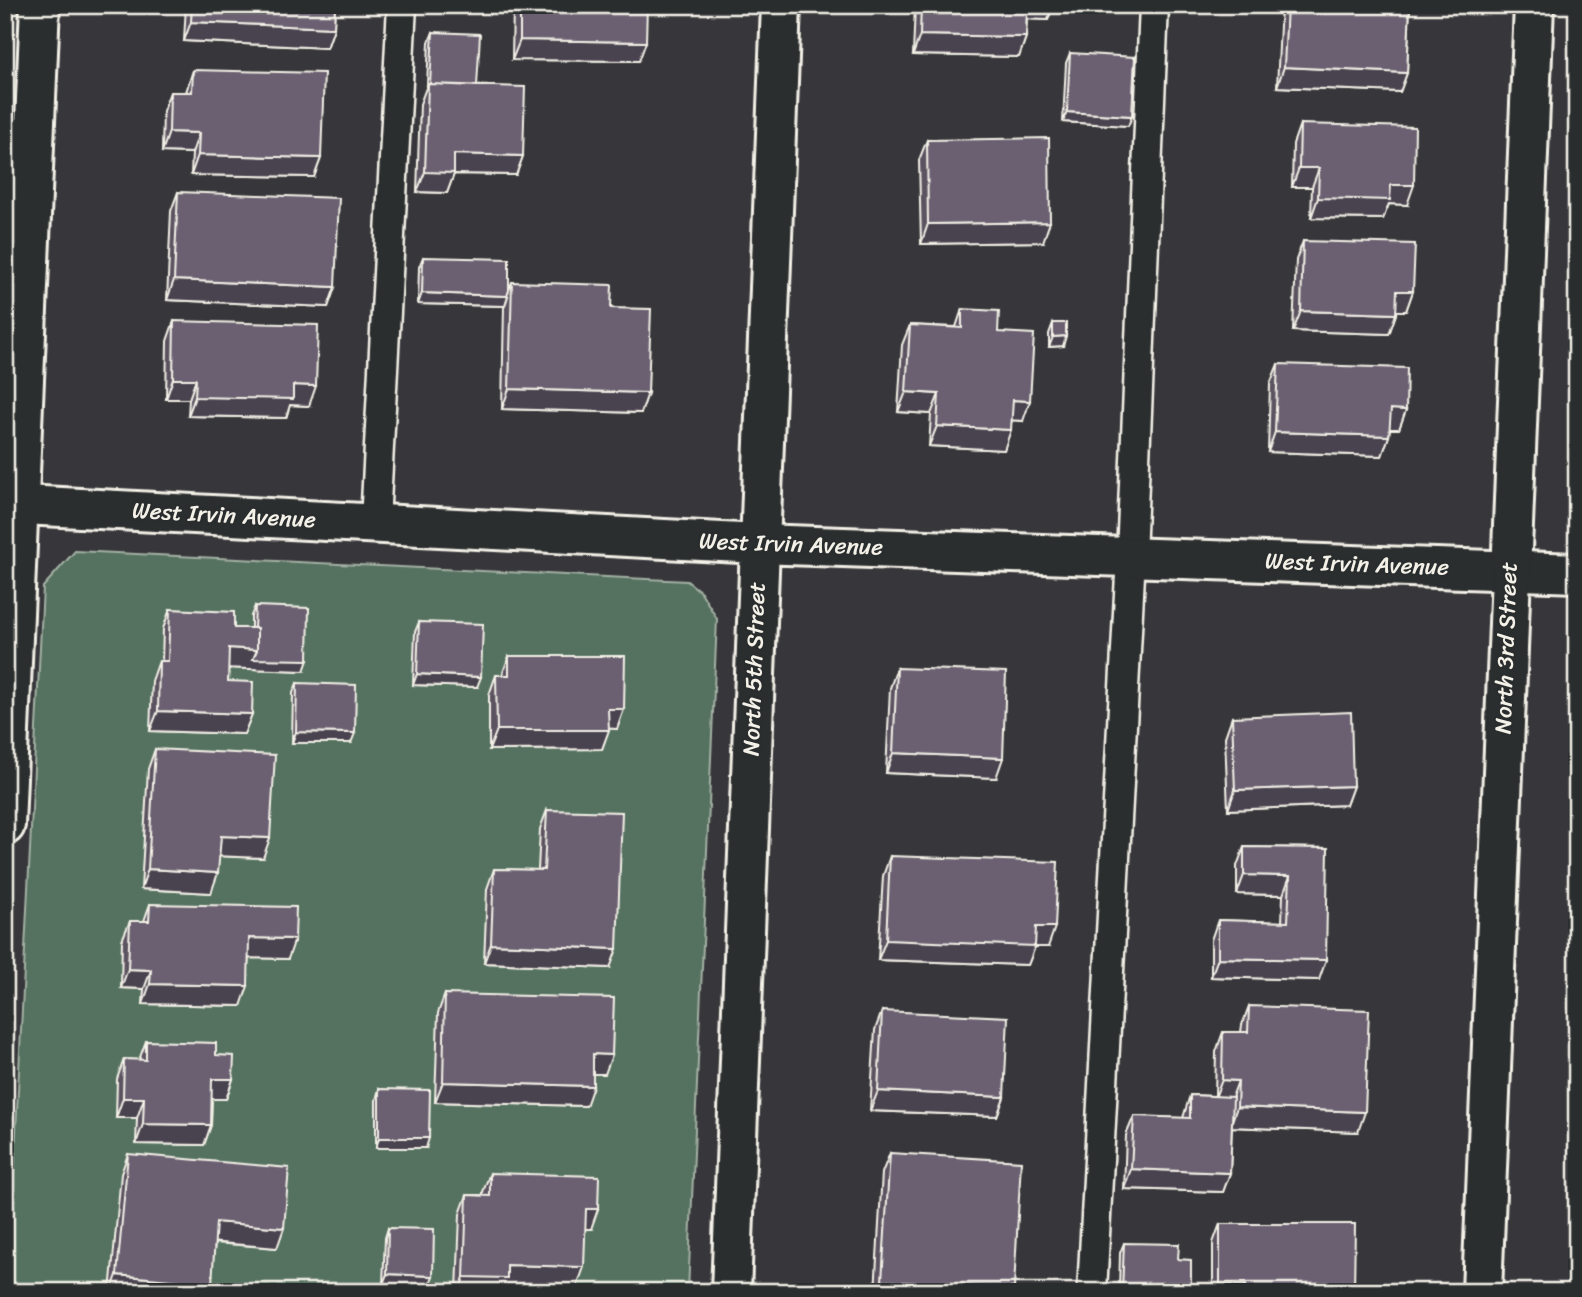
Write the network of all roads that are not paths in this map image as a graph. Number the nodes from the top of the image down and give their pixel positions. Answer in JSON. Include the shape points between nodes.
{"nodes":[{"id":1,"x":40,"y":5,"type":"edge"},
{"id":2,"x":402,"y":5,"type":"edge"},
{"id":3,"x":781,"y":5,"type":"edge"},
{"id":4,"x":1154,"y":5,"type":"edge"},
{"id":5,"x":1534,"y":5,"type":"edge"},
{"id":6,"x":12,"y":504,"type":"edge"},
{"id":7,"x":375,"y":523,"type":"junction"},
{"id":8,"x":759,"y":544,"type":"junction"},
{"id":9,"x":1131,"y":556,"type":"junction"},
{"id":10,"x":1510,"y":569,"type":"junction"},
{"id":11,"x":1577,"y":573,"type":"edge"},
{"id":12,"x":5,"y":825,"type":"edge"},
{"id":13,"x":731,"y":1292,"type":"edge"},
{"id":14,"x":1092,"y":1292,"type":"edge"},
{"id":15,"x":1482,"y":1292,"type":"edge"}],
"edges":[{"from":1,"to":6,"type":"street"},
{"from":2,"to":7,"type":"lane"},
{"from":3,"to":8,"type":"street","name":"North 5th Street"},
{"from":4,"to":9,"type":"lane"},
{"from":5,"to":10,"type":"street","name":"North 3rd Street"},
{"from":6,"to":7,"type":"street","name":"West Irvin Avenue"},
{"from":6,"to":12,"type":"street"},
{"from":7,"to":8,"type":"street","name":"West Irvin Avenue"},
{"from":8,"to":9,"type":"street","name":"West Irvin Avenue"},
{"from":8,"to":13,"type":"street","name":"North 5th Street"},
{"from":9,"to":10,"type":"street","name":"West Irvin Avenue"},
{"from":9,"to":14,"type":"lane"},
{"from":10,"to":11,"type":"street","name":"West Irvin Avenue"},
{"from":10,"to":15,"type":"street","name":"North 3rd Street"}]}
